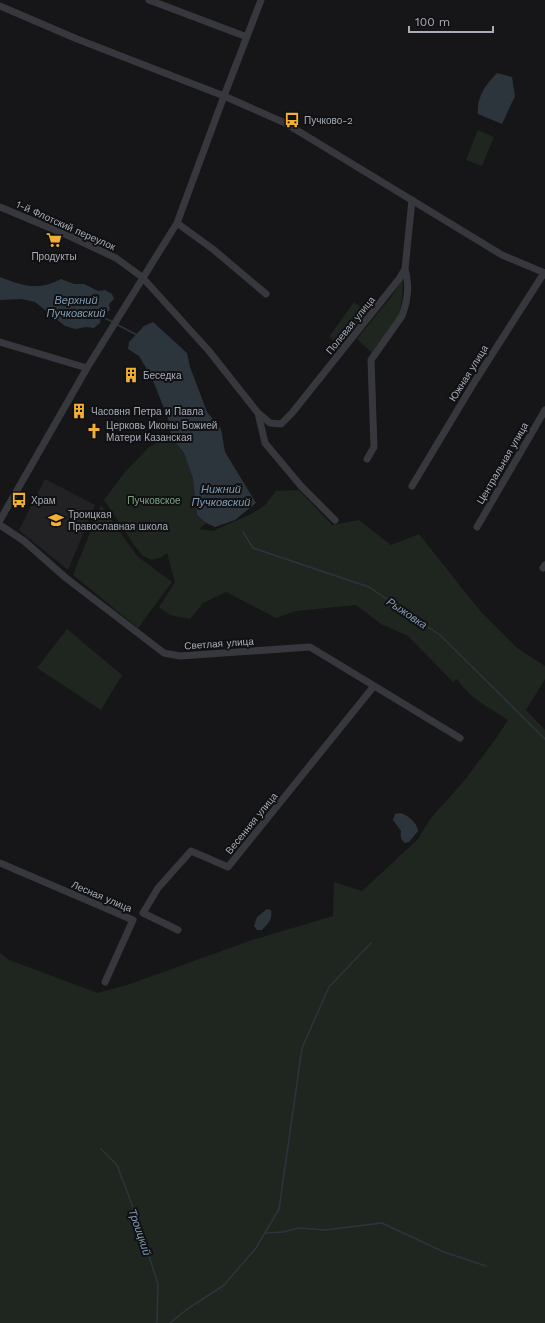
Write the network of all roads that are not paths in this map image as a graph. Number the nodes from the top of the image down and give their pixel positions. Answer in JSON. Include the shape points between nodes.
{"nodes":[{"id":1,"x":149,"y":0,"type":"edge"},
{"id":2,"x":261,"y":0,"type":"edge"},
{"id":3,"x":0,"y":6,"type":"edge"},
{"id":4,"x":247,"y":37,"type":"junction"},
{"id":5,"x":224,"y":96,"type":"junction"},
{"id":6,"x":412,"y":200,"type":"junction"},
{"id":7,"x":0,"y":207,"type":"edge"},
{"id":8,"x":177,"y":223,"type":"junction"},
{"id":9,"x":405,"y":269,"type":"junction"},
{"id":10,"x":545,"y":273,"type":"edge"},
{"id":11,"x":142,"y":277,"type":"junction"},
{"id":12,"x":266,"y":294,"type":"dead end"},
{"id":13,"x":0,"y":342,"type":"edge"},
{"id":14,"x":87,"y":368,"type":"junction"},
{"id":15,"x":545,"y":410,"type":"edge"},
{"id":16,"x":258,"y":413,"type":"junction"},
{"id":17,"x":367,"y":459,"type":"dead end"},
{"id":18,"x":412,"y":486,"type":"dead end"},
{"id":19,"x":0,"y":520,"type":"edge"},
{"id":20,"x":335,"y":520,"type":"dead end"},
{"id":21,"x":0,"y":525,"type":"edge"},
{"id":22,"x":477,"y":527,"type":"dead end"},
{"id":23,"x":374,"y":686,"type":"junction"},
{"id":24,"x":460,"y":738,"type":"dead end"},
{"id":25,"x":0,"y":863,"type":"edge"},
{"id":26,"x":178,"y":930,"type":"dead end"},
{"id":27,"x":105,"y":982,"type":"dead end"}],
"edges":[{"from":1,"to":4,"type":"street"},
{"from":2,"to":4,"type":"street"},
{"from":3,"to":5,"type":"street"},
{"from":4,"to":5,"type":"street"},
{"from":5,"to":6,"type":"street","via":[[285,123]]},
{"from":5,"to":8,"type":"street"},
{"from":6,"to":9,"type":"street","name":"Полевая улица"},
{"from":6,"to":10,"type":"street","via":[[502,255]]},
{"from":7,"to":11,"type":"street","name":"1-й Флотский переулок","via":[[116,258]]},
{"from":8,"to":11,"type":"street"},
{"from":8,"to":12,"type":"street"},
{"from":9,"to":16,"type":"street","name":"Полевая улица","via":[[387,296],[292,413],[280,424],[270,423]]},
{"from":9,"to":17,"type":"street","via":[[409,286],[404,311],[371,360],[374,447]]},
{"from":10,"to":18,"type":"street","name":"Южная улица","via":[[475,381]]},
{"from":11,"to":14,"type":"street"},
{"from":11,"to":16,"type":"street","name":"1-й Флотский переулок","via":[[209,351]]},
{"from":13,"to":14,"type":"street"},
{"from":14,"to":19,"type":"street"},
{"from":15,"to":22,"type":"street","name":"Центральная улица"},
{"from":16,"to":20,"type":"street","via":[[265,443],[301,486]]},
{"from":21,"to":23,"type":"street","name":"Светлая улица","via":[[24,541],[66,578],[164,653],[180,656],[310,647]]},
{"from":23,"to":24,"type":"street","name":"Светлая улица"},
{"from":23,"to":26,"type":"street","name":"Весенняя улица","via":[[228,867],[191,851],[158,888],[143,913]]},
{"from":25,"to":27,"type":"street","name":"Лесная улица","via":[[133,920]]}]}
